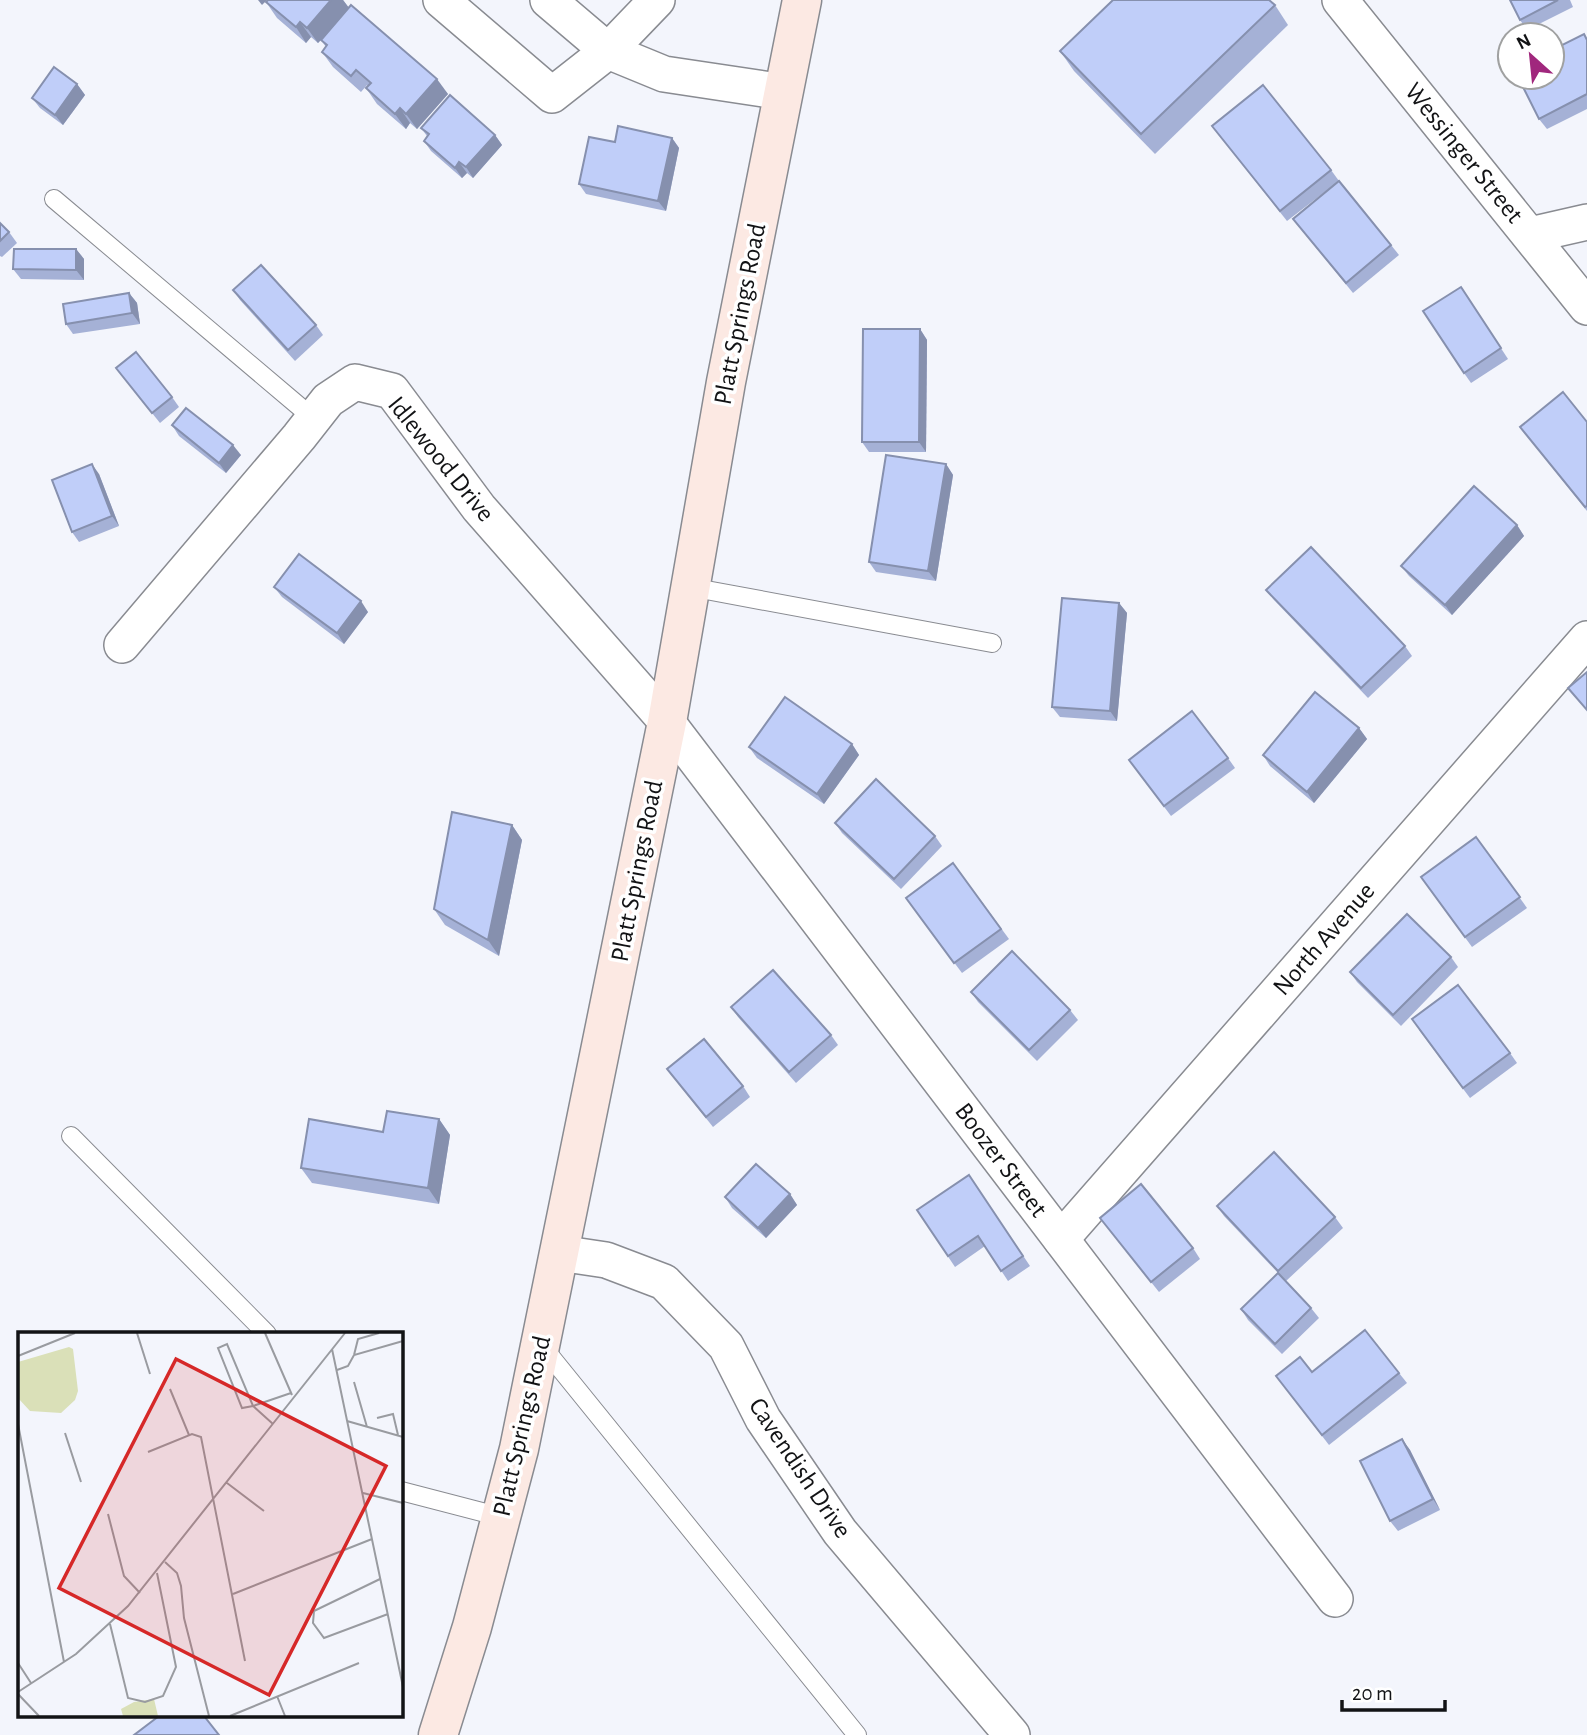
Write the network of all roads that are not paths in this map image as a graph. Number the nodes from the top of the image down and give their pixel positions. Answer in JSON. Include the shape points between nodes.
{"nodes":[{"id":1,"x":441,"y":0,"type":"edge"},
{"id":2,"x":548,"y":0,"type":"edge"},
{"id":3,"x":657,"y":0,"type":"edge"},
{"id":4,"x":802,"y":0,"type":"edge"},
{"id":5,"x":1340,"y":0,"type":"edge"},
{"id":6,"x":608,"y":51,"type":"junction"},
{"id":7,"x":784,"y":92,"type":"junction"},
{"id":8,"x":54,"y":199,"type":"dead end"},
{"id":9,"x":1587,"y":222,"type":"edge"},
{"id":10,"x":1530,"y":235,"type":"junction"},
{"id":11,"x":1587,"y":307,"type":"edge"},
{"id":12,"x":313,"y":418,"type":"junction"},
{"id":13,"x":690,"y":587,"type":"junction"},
{"id":14,"x":1587,"y":639,"type":"edge"},
{"id":15,"x":992,"y":643,"type":"dead end"},
{"id":16,"x":122,"y":645,"type":"dead end"},
{"id":17,"x":667,"y":722,"type":"junction"},
{"id":18,"x":71,"y":1136,"type":"dead end"},
{"id":19,"x":1061,"y":1239,"type":"junction"},
{"id":20,"x":559,"y":1253,"type":"junction"},
{"id":21,"x":265,"y":1332,"type":"edge"},
{"id":22,"x":541,"y":1345,"type":"junction"},
{"id":23,"x":402,"y":1491,"type":"edge"},
{"id":24,"x":501,"y":1517,"type":"junction"},
{"id":25,"x":1335,"y":1599,"type":"dead end"},
{"id":26,"x":438,"y":1735,"type":"edge"},
{"id":27,"x":857,"y":1735,"type":"edge"},
{"id":28,"x":1012,"y":1735,"type":"edge"}],
"edges":[{"from":1,"to":6,"type":"street","via":[[552,95]]},
{"from":2,"to":6,"type":"street"},
{"from":3,"to":6,"type":"street"},
{"from":4,"to":7,"type":"main road","name":"Platt Springs Road"},
{"from":5,"to":10,"type":"street","name":"Wessinger Street"},
{"from":6,"to":7,"type":"street","via":[[664,74]]},
{"from":7,"to":13,"type":"main road","name":"Platt Springs Road"},
{"from":8,"to":12,"type":"lane"},
{"from":9,"to":10,"type":"street"},
{"from":10,"to":11,"type":"street","name":"Wessinger Street"},
{"from":12,"to":16,"type":"street","name":"Idlewood Drive"},
{"from":12,"to":17,"type":"street","name":"Idlewood Drive","via":[[328,400],[355,382],[392,391],[479,508]]},
{"from":13,"to":15,"type":"lane"},
{"from":13,"to":17,"type":"main road","name":"Platt Springs Road"},
{"from":14,"to":19,"type":"street","name":"North Avenue"},
{"from":17,"to":19,"type":"street","name":"Boozer Street"},
{"from":17,"to":20,"type":"main road","name":"Platt Springs Road"},
{"from":18,"to":21,"type":"lane"},
{"from":19,"to":25,"type":"street","name":"Boozer Street"},
{"from":20,"to":22,"type":"main road","name":"Platt Springs Road"},
{"from":20,"to":28,"type":"street","name":"Cavendish Drive","via":[[606,1260],[664,1282],[726,1346],[763,1419],[840,1532]]},
{"from":22,"to":24,"type":"main road","name":"Platt Springs Road"},
{"from":22,"to":27,"type":"lane"},
{"from":23,"to":24,"type":"lane"},
{"from":24,"to":26,"type":"main road","name":"Platt Springs Road"}]}
